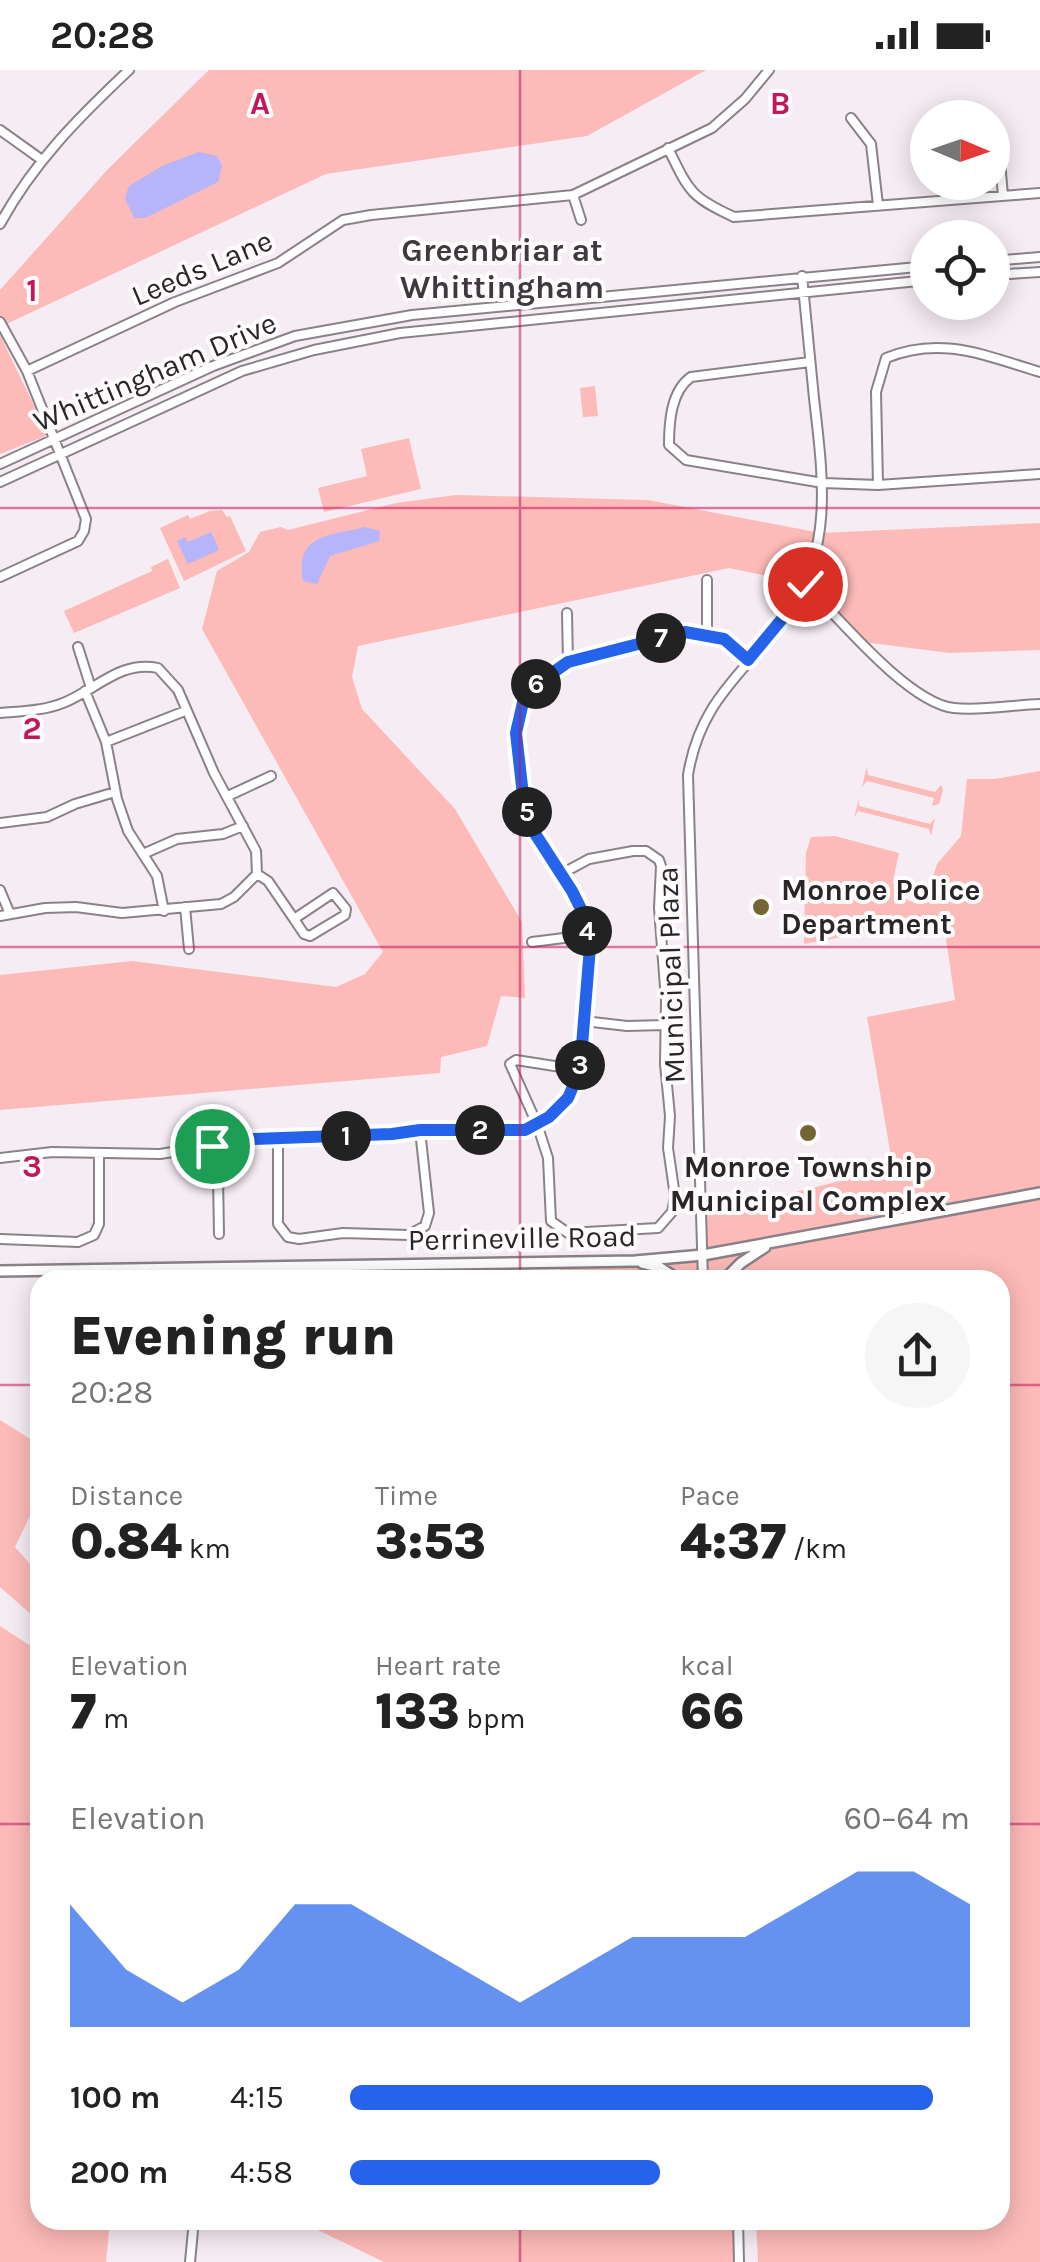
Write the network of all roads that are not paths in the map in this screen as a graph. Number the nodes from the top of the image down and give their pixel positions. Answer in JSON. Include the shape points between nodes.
{"nodes":[{"id":1,"x":128,"y":70,"type":"edge"},
{"id":2,"x":769,"y":70,"type":"edge"},
{"id":3,"x":851,"y":118,"type":"dead end"},
{"id":4,"x":0,"y":130,"type":"edge"},
{"id":5,"x":668,"y":148,"type":"junction"},
{"id":6,"x":42,"y":160,"type":"junction"},
{"id":7,"x":1040,"y":192,"type":"edge"},
{"id":8,"x":573,"y":195,"type":"junction"},
{"id":9,"x":1010,"y":195,"type":"edge"},
{"id":10,"x":944,"y":200,"type":"edge"},
{"id":11,"x":878,"y":205,"type":"junction"},
{"id":12,"x":581,"y":220,"type":"dead end"},
{"id":13,"x":0,"y":224,"type":"edge"},
{"id":14,"x":1040,"y":258,"type":"edge"},
{"id":15,"x":1010,"y":260,"type":"edge"},
{"id":16,"x":910,"y":267,"type":"edge"},
{"id":17,"x":1040,"y":272,"type":"edge"},
{"id":18,"x":1010,"y":274,"type":"edge"},
{"id":19,"x":802,"y":276,"type":"junction"},
{"id":20,"x":910,"y":282,"type":"edge"},
{"id":21,"x":804,"y":292,"type":"junction"},
{"id":22,"x":0,"y":322,"type":"edge"},
{"id":23,"x":810,"y":362,"type":"junction"},
{"id":24,"x":27,"y":371,"type":"junction"},
{"id":25,"x":1040,"y":372,"type":"edge"},
{"id":26,"x":54,"y":440,"type":"junction"},
{"id":27,"x":60,"y":455,"type":"junction"},
{"id":28,"x":0,"y":464,"type":"edge"},
{"id":29,"x":1040,"y":474,"type":"edge"},
{"id":30,"x":0,"y":482,"type":"edge"},
{"id":31,"x":823,"y":484,"type":"junction"},
{"id":32,"x":878,"y":485,"type":"junction"},
{"id":33,"x":0,"y":577,"type":"edge"},
{"id":34,"x":707,"y":580,"type":"dead end"},
{"id":35,"x":805,"y":584,"type":"junction"},
{"id":36,"x":567,"y":613,"type":"dead end"},
{"id":37,"x":706,"y":635,"type":"junction"},
{"id":38,"x":78,"y":647,"type":"dead end"},
{"id":39,"x":748,"y":660,"type":"junction"},
{"id":40,"x":568,"y":662,"type":"junction"},
{"id":41,"x":88,"y":690,"type":"junction"},
{"id":42,"x":1040,"y":704,"type":"edge"},
{"id":43,"x":185,"y":711,"type":"junction"},
{"id":44,"x":0,"y":713,"type":"edge"},
{"id":45,"x":106,"y":742,"type":"junction"},
{"id":46,"x":271,"y":776,"type":"dead end"},
{"id":47,"x":115,"y":792,"type":"junction"},
{"id":48,"x":228,"y":796,"type":"junction"},
{"id":49,"x":0,"y":812,"type":"edge"},
{"id":50,"x":3,"y":823,"type":"edge"},
{"id":51,"x":243,"y":826,"type":"junction"},
{"id":52,"x":143,"y":854,"type":"junction"},
{"id":53,"x":563,"y":873,"type":"junction"},
{"id":54,"x":257,"y":874,"type":"junction"},
{"id":55,"x":0,"y":890,"type":"edge"},
{"id":56,"x":186,"y":907,"type":"junction"},
{"id":57,"x":164,"y":911,"type":"junction"},
{"id":58,"x":5,"y":915,"type":"edge"},
{"id":59,"x":294,"y":919,"type":"junction"},
{"id":60,"x":588,"y":935,"type":"junction"},
{"id":61,"x":532,"y":942,"type":"dead end"},
{"id":62,"x":189,"y":949,"type":"dead end"},
{"id":63,"x":584,"y":1021,"type":"junction"},
{"id":64,"x":665,"y":1024,"type":"junction"},
{"id":65,"x":580,"y":1070,"type":"junction"},
{"id":66,"x":537,"y":1124,"type":"junction"},
{"id":67,"x":420,"y":1130,"type":"junction"},
{"id":68,"x":278,"y":1138,"type":"junction"},
{"id":69,"x":212,"y":1146,"type":"junction"},
{"id":70,"x":99,"y":1155,"type":"junction"},
{"id":71,"x":0,"y":1158,"type":"edge"},
{"id":72,"x":1040,"y":1193,"type":"edge"},
{"id":73,"x":219,"y":1234,"type":"dead end"},
{"id":74,"x":0,"y":1239,"type":"edge"},
{"id":75,"x":773,"y":1242,"type":"junction"},
{"id":76,"x":703,"y":1255,"type":"junction"},
{"id":77,"x":635,"y":1262,"type":"junction"},
{"id":78,"x":71,"y":1270,"type":"edge"},
{"id":79,"x":662,"y":1270,"type":"edge"},
{"id":80,"x":703,"y":1270,"type":"edge"},
{"id":81,"x":734,"y":1270,"type":"edge"},
{"id":82,"x":0,"y":1271,"type":"edge"},
{"id":83,"x":30,"y":1271,"type":"edge"},
{"id":84,"x":193,"y":2230,"type":"edge"},
{"id":85,"x":738,"y":2230,"type":"edge"},
{"id":86,"x":190,"y":2262,"type":"edge"},
{"id":87,"x":739,"y":2262,"type":"edge"}],
"edges":[{"from":1,"to":6,"type":"street"},
{"from":2,"to":5,"type":"street","name":"Leeds Lane","via":[[712,128]]},
{"from":3,"to":11,"type":"street","via":[[871,144]]},
{"from":4,"to":6,"type":"street"},
{"from":5,"to":8,"type":"street","name":"Leeds Lane"},
{"from":5,"to":11,"type":"street","via":[[700,201],[734,217]]},
{"from":6,"to":13,"type":"street"},
{"from":7,"to":9,"type":"street"},
{"from":8,"to":12,"type":"street"},
{"from":8,"to":24,"type":"street","name":"Leeds Lane","via":[[344,220],[278,263]]},
{"from":10,"to":11,"type":"street"},
{"from":14,"to":15,"type":"street"},
{"from":16,"to":19,"type":"street","name":"Whittingham Drive"},
{"from":17,"to":18,"type":"street"},
{"from":19,"to":21,"type":"street","name":"Municipal Plaza"},
{"from":19,"to":26,"type":"street","name":"Whittingham Drive","via":[[412,315],[295,336]]},
{"from":20,"to":21,"type":"street","name":"Whittingham Drive"},
{"from":21,"to":23,"type":"street","name":"Municipal Plaza"},
{"from":21,"to":27,"type":"street","name":"Whittingham Drive","via":[[400,333],[314,350],[242,371]]},
{"from":22,"to":24,"type":"street"},
{"from":23,"to":31,"type":"street","name":"Municipal Plaza"},
{"from":23,"to":31,"type":"street","via":[[691,377],[678,394],[668,445],[686,460]]},
{"from":24,"to":26,"type":"street"},
{"from":25,"to":32,"type":"street","via":[[937,346],[886,358],[876,392]]},
{"from":26,"to":27,"type":"street"},
{"from":26,"to":28,"type":"street","name":"Whittingham Drive"},
{"from":27,"to":30,"type":"street","name":"Whittingham Drive"},
{"from":27,"to":33,"type":"street","via":[[86,519],[84,530],[78,541]]},
{"from":29,"to":32,"type":"street"},
{"from":31,"to":32,"type":"street"},
{"from":31,"to":35,"type":"street","name":"Municipal Plaza","via":[[821,534]]},
{"from":34,"to":37,"type":"street"},
{"from":35,"to":39,"type":"street","name":"Municipal Plaza"},
{"from":35,"to":42,"type":"street","via":[[924,698],[952,708]]},
{"from":36,"to":40,"type":"street"},
{"from":37,"to":39,"type":"street","via":[[724,639]]},
{"from":37,"to":40,"type":"street","via":[[685,632]]},
{"from":38,"to":41,"type":"street"},
{"from":39,"to":76,"type":"street","name":"Municipal Plaza","via":[[700,725],[688,775]]},
{"from":40,"to":53,"type":"street","via":[[528,690],[516,733],[524,804],[534,832]]},
{"from":41,"to":43,"type":"street","via":[[129,667],[158,668],[178,690]]},
{"from":41,"to":44,"type":"street","via":[[64,703]]},
{"from":41,"to":45,"type":"street"},
{"from":43,"to":45,"type":"street"},
{"from":43,"to":48,"type":"street"},
{"from":45,"to":47,"type":"street"},
{"from":46,"to":48,"type":"street"},
{"from":47,"to":50,"type":"street","via":[[47,817]]},
{"from":47,"to":52,"type":"street"},
{"from":48,"to":51,"type":"street"},
{"from":49,"to":50,"type":"street"},
{"from":51,"to":52,"type":"street","via":[[177,839]]},
{"from":51,"to":54,"type":"street","via":[[256,851]]},
{"from":52,"to":57,"type":"street","via":[[157,876]]},
{"from":53,"to":60,"type":"street"},
{"from":53,"to":64,"type":"street","via":[[589,859],[634,851],[658,860]]},
{"from":54,"to":56,"type":"street","via":[[221,904]]},
{"from":54,"to":59,"type":"street"},
{"from":55,"to":58,"type":"street"},
{"from":56,"to":57,"type":"street"},
{"from":56,"to":62,"type":"street"},
{"from":57,"to":58,"type":"street","via":[[61,907]]},
{"from":59,"to":59,"type":"street","via":[[310,936],[346,908],[334,894]]},
{"from":60,"to":61,"type":"street"},
{"from":60,"to":63,"type":"street"},
{"from":63,"to":64,"type":"street"},
{"from":63,"to":65,"type":"street"},
{"from":64,"to":66,"type":"street","via":[[675,1196],[666,1222],[652,1229],[577,1234],[556,1226]]},
{"from":65,"to":66,"type":"street","via":[[568,1098]]},
{"from":65,"to":66,"type":"street","via":[[512,1061]]},
{"from":66,"to":67,"type":"street","via":[[525,1130]]},
{"from":67,"to":68,"type":"street"},
{"from":67,"to":68,"type":"street","via":[[429,1213],[425,1226],[408,1236],[288,1237],[278,1224]]},
{"from":68,"to":69,"type":"street"},
{"from":69,"to":70,"type":"street"},
{"from":69,"to":73,"type":"street"},
{"from":70,"to":71,"type":"street"},
{"from":70,"to":74,"type":"street","via":[[94,1235],[78,1242]]},
{"from":72,"to":75,"type":"street","name":"Perrineville Road"},
{"from":75,"to":76,"type":"street","name":"Perrineville Road"},
{"from":75,"to":81,"type":"street"},
{"from":76,"to":77,"type":"street","name":"Perrineville Road"},
{"from":76,"to":80,"type":"street","name":"Municipal Plaza"},
{"from":77,"to":78,"type":"street","name":"Perrineville Road"},
{"from":77,"to":79,"type":"street"},
{"from":82,"to":83,"type":"street","name":"Perrineville Road"},
{"from":84,"to":86,"type":"street"},
{"from":85,"to":87,"type":"street"}]}
